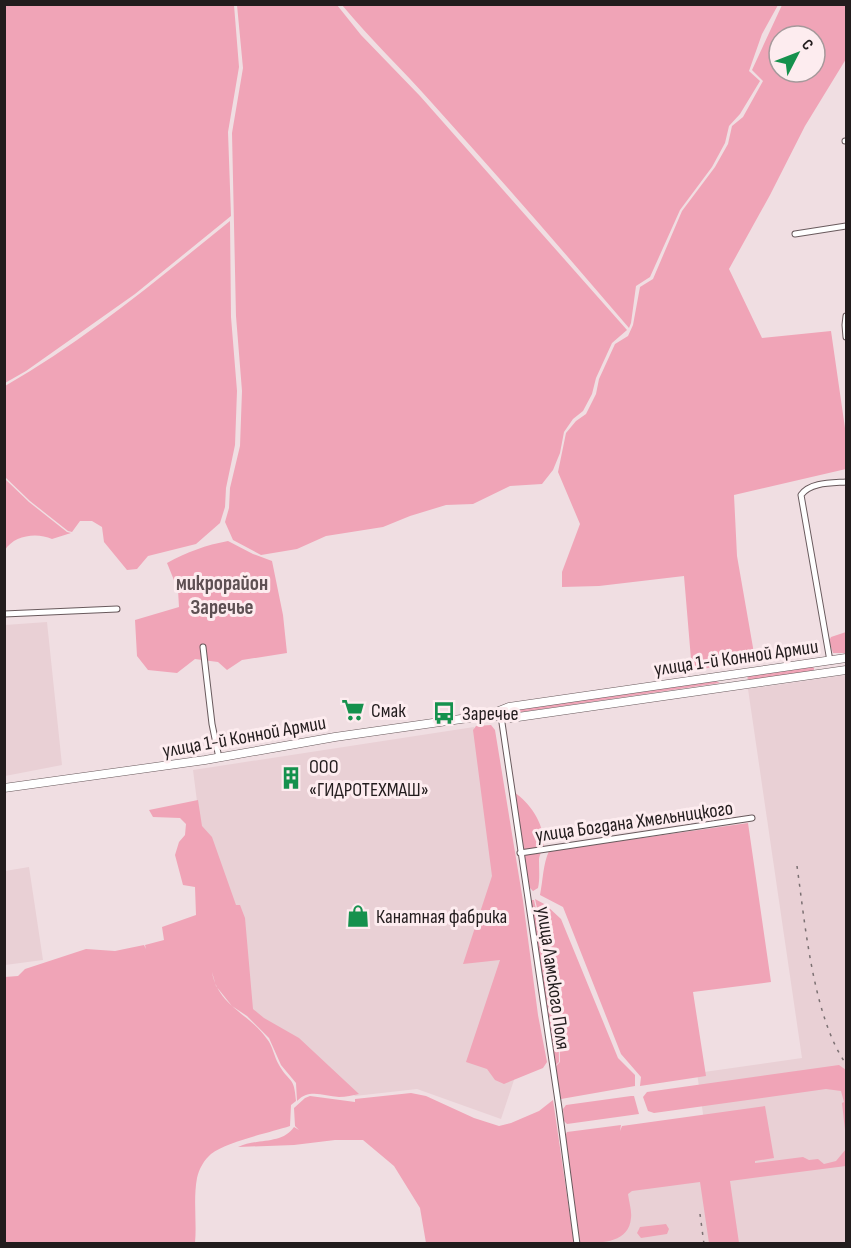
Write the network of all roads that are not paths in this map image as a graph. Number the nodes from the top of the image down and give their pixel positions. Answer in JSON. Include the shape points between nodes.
{"nodes":[{"id":1,"x":846,"y":226,"type":"edge"},
{"id":2,"x":795,"y":234,"type":"dead end"},
{"id":3,"x":846,"y":316,"type":"edge"},
{"id":4,"x":846,"y":337,"type":"edge"},
{"id":5,"x":846,"y":482,"type":"edge"},
{"id":6,"x":117,"y":609,"type":"dead end"},
{"id":7,"x":4,"y":614,"type":"edge"},
{"id":8,"x":202,"y":648,"type":"dead end"},
{"id":9,"x":846,"y":658,"type":"edge"},
{"id":10,"x":829,"y":661,"type":"junction"},
{"id":11,"x":846,"y":670,"type":"edge"},
{"id":12,"x":829,"y":672,"type":"junction"},
{"id":13,"x":734,"y":674,"type":"junction"},
{"id":14,"x":736,"y":686,"type":"junction"},
{"id":15,"x":489,"y":715,"type":"junction"},
{"id":16,"x":501,"y":716,"type":"junction"},
{"id":17,"x":219,"y":758,"type":"junction"},
{"id":18,"x":4,"y":788,"type":"edge"},
{"id":19,"x":752,"y":818,"type":"dead end"},
{"id":20,"x":520,"y":852,"type":"junction"},
{"id":21,"x":577,"y":1244,"type":"edge"}],
"edges":[{"from":1,"to":2,"type":"street"},
{"from":3,"to":4,"type":"street"},
{"from":5,"to":10,"type":"street","via":[[812,486],[801,495]]},
{"from":6,"to":7,"type":"street"},
{"from":8,"to":17,"type":"street"},
{"from":9,"to":10,"type":"main road","name":"улица 1-й Конной Армии"},
{"from":10,"to":12,"type":"main road"},
{"from":10,"to":13,"type":"main road","name":"улица 1-й Конной Армии"},
{"from":11,"to":12,"type":"main road","name":"улица 1-й Конной Армии"},
{"from":12,"to":14,"type":"main road","name":"улица 1-й Конной Армии"},
{"from":13,"to":14,"type":"main road"},
{"from":13,"to":15,"type":"main road","name":"улица 1-й Конной Армии","via":[[509,707]]},
{"from":14,"to":16,"type":"main road","name":"улица 1-й Конной Армии","via":[[511,718]]},
{"from":15,"to":16,"type":"main road","name":"улица 1-й Конной Армии"},
{"from":15,"to":17,"type":"main road","name":"улица 1-й Конной Армии"},
{"from":16,"to":20,"type":"street","name":"улица Ламского Поля"},
{"from":17,"to":18,"type":"main road","name":"улица 1-й Конной Армии"},
{"from":19,"to":20,"type":"street","name":"улица Богдана Хмельницкого"},
{"from":20,"to":21,"type":"street","name":"улица Ламского Поля"}]}
